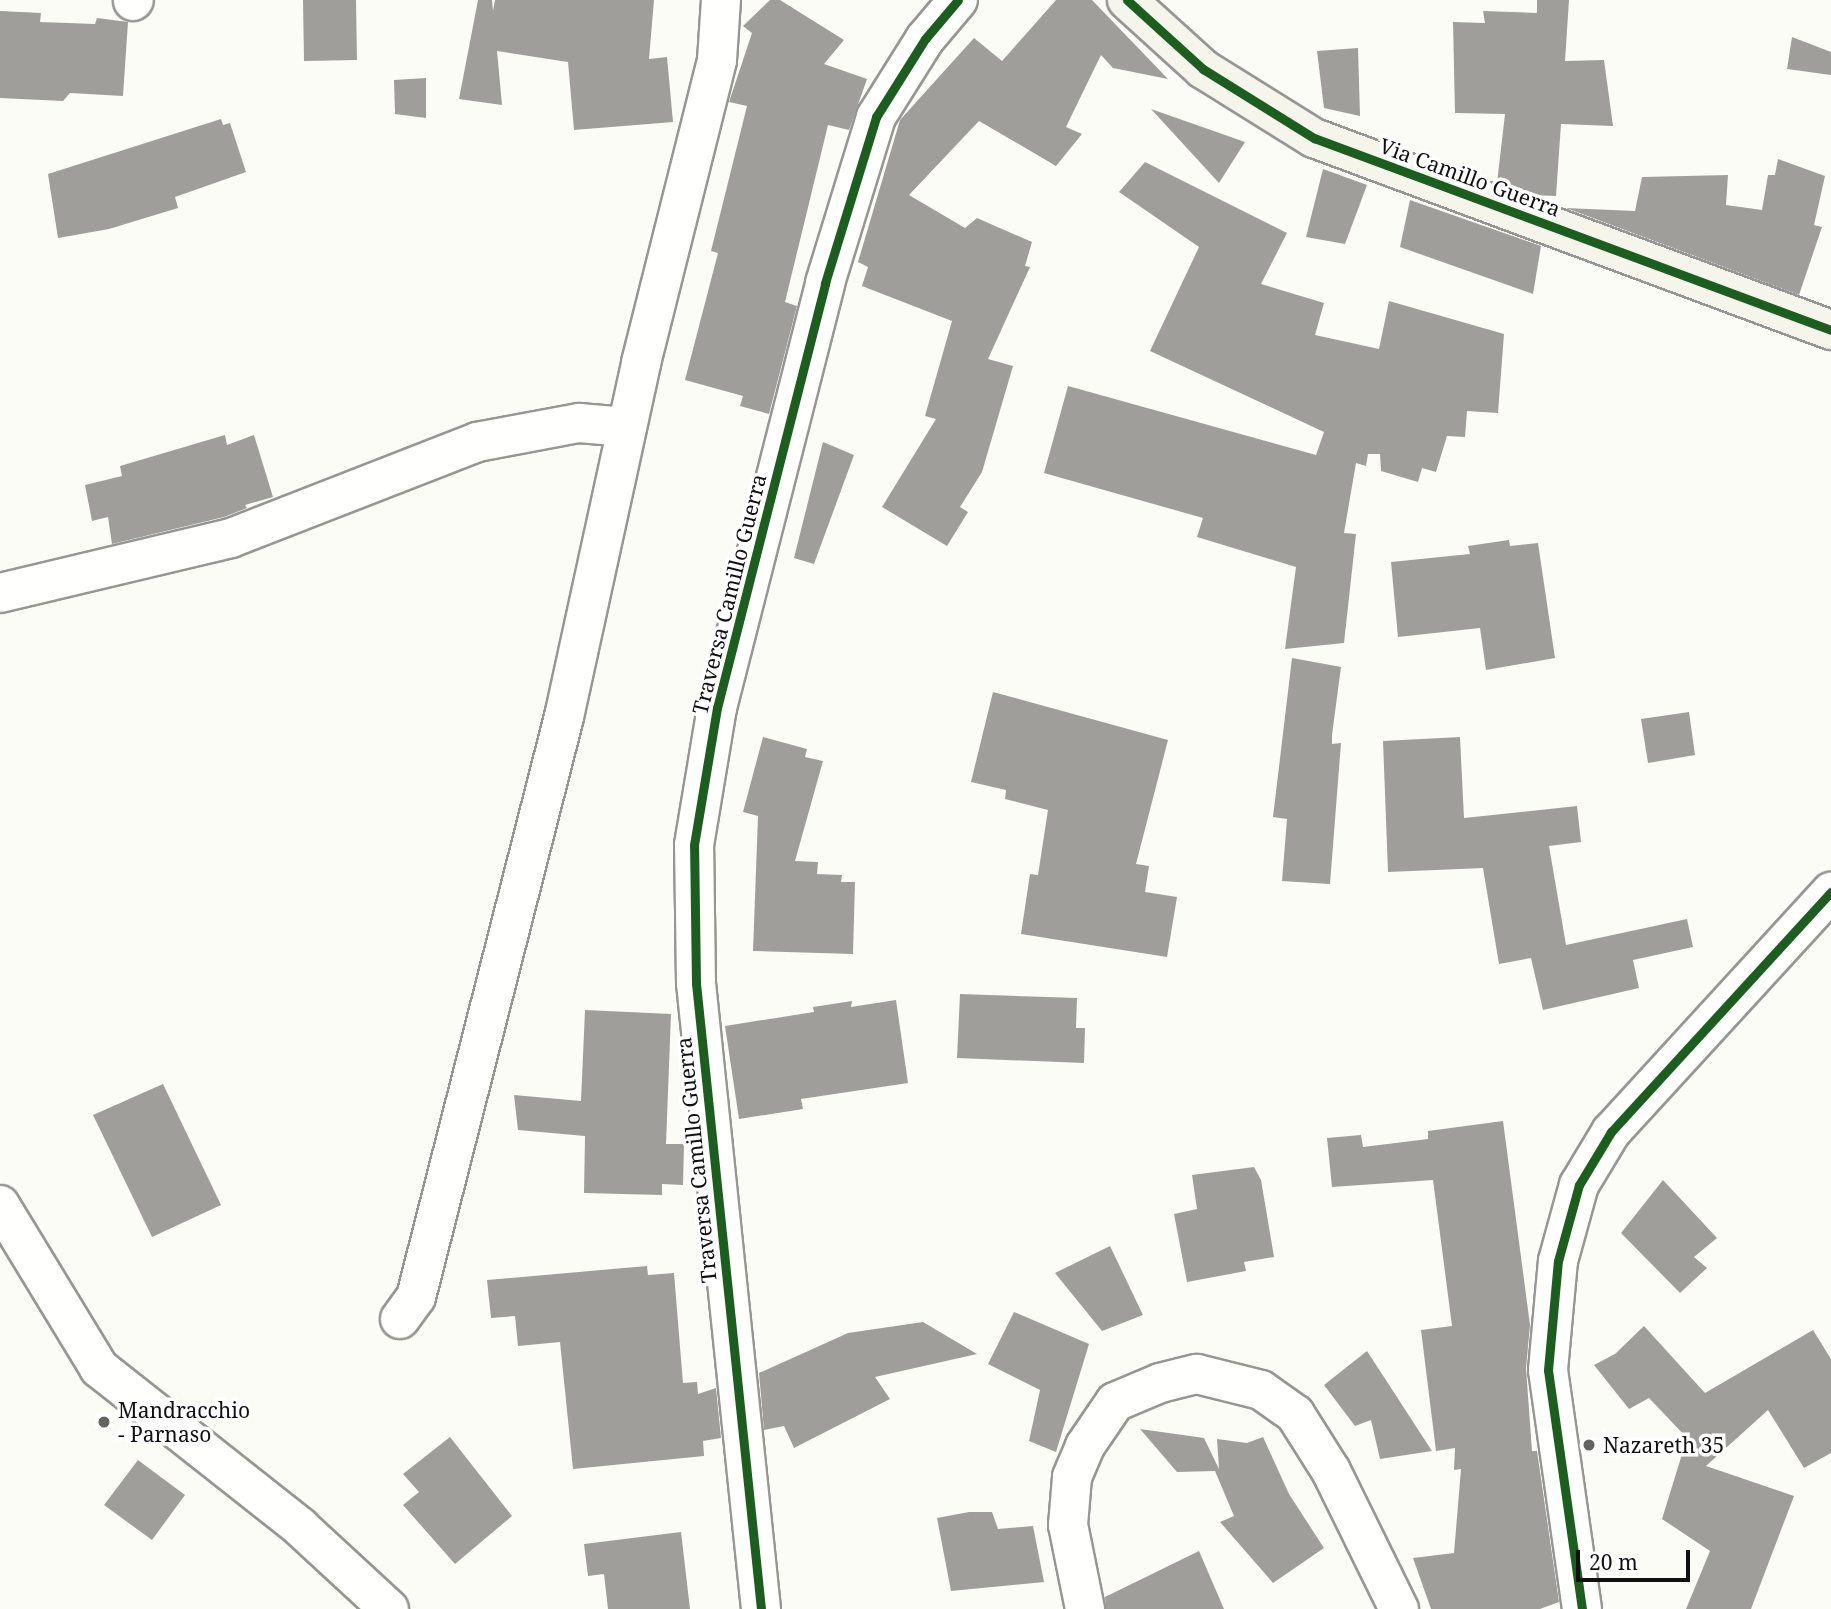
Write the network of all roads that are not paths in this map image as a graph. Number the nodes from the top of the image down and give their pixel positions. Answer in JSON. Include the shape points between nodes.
{"nodes":[{"id":1,"x":720,"y":0,"type":"edge"},
{"id":2,"x":958,"y":0,"type":"edge"},
{"id":3,"x":1127,"y":0,"type":"edge"},
{"id":4,"x":1831,"y":330,"type":"edge"},
{"id":5,"x":627,"y":426,"type":"junction"},
{"id":6,"x":0,"y":593,"type":"edge"},
{"id":7,"x":1831,"y":892,"type":"edge"},
{"id":8,"x":0,"y":1205,"type":"edge"},
{"id":9,"x":400,"y":1319,"type":"dead end"},
{"id":10,"x":389,"y":1609,"type":"edge"},
{"id":11,"x":761,"y":1609,"type":"edge"},
{"id":12,"x":1085,"y":1609,"type":"edge"},
{"id":13,"x":1399,"y":1609,"type":"edge"},
{"id":14,"x":1582,"y":1609,"type":"edge"}],
"edges":[{"from":1,"to":5,"type":"street","via":[[717,60]]},
{"from":2,"to":11,"type":"street","name":"Traversa Camillo Guerra","via":[[925,39],[876,117],[825,283],[717,708],[694,845],[696,983]]},
{"from":3,"to":4,"type":"street","name":"Via Camillo Guerra","via":[[1203,69],[1314,138]]},
{"from":5,"to":6,"type":"street","via":[[579,423],[477,442],[231,538]]},
{"from":5,"to":9,"type":"street","via":[[564,717],[492,1001],[416,1297]]},
{"from":7,"to":14,"type":"street","via":[[1611,1132],[1579,1185],[1558,1261],[1548,1370]]},
{"from":8,"to":10,"type":"street","via":[[99,1368],[300,1527]]},
{"from":12,"to":13,"type":"street","via":[[1068,1525],[1072,1477],[1085,1446],[1115,1402],[1197,1374],[1261,1390],[1295,1415],[1331,1471]]}]}
